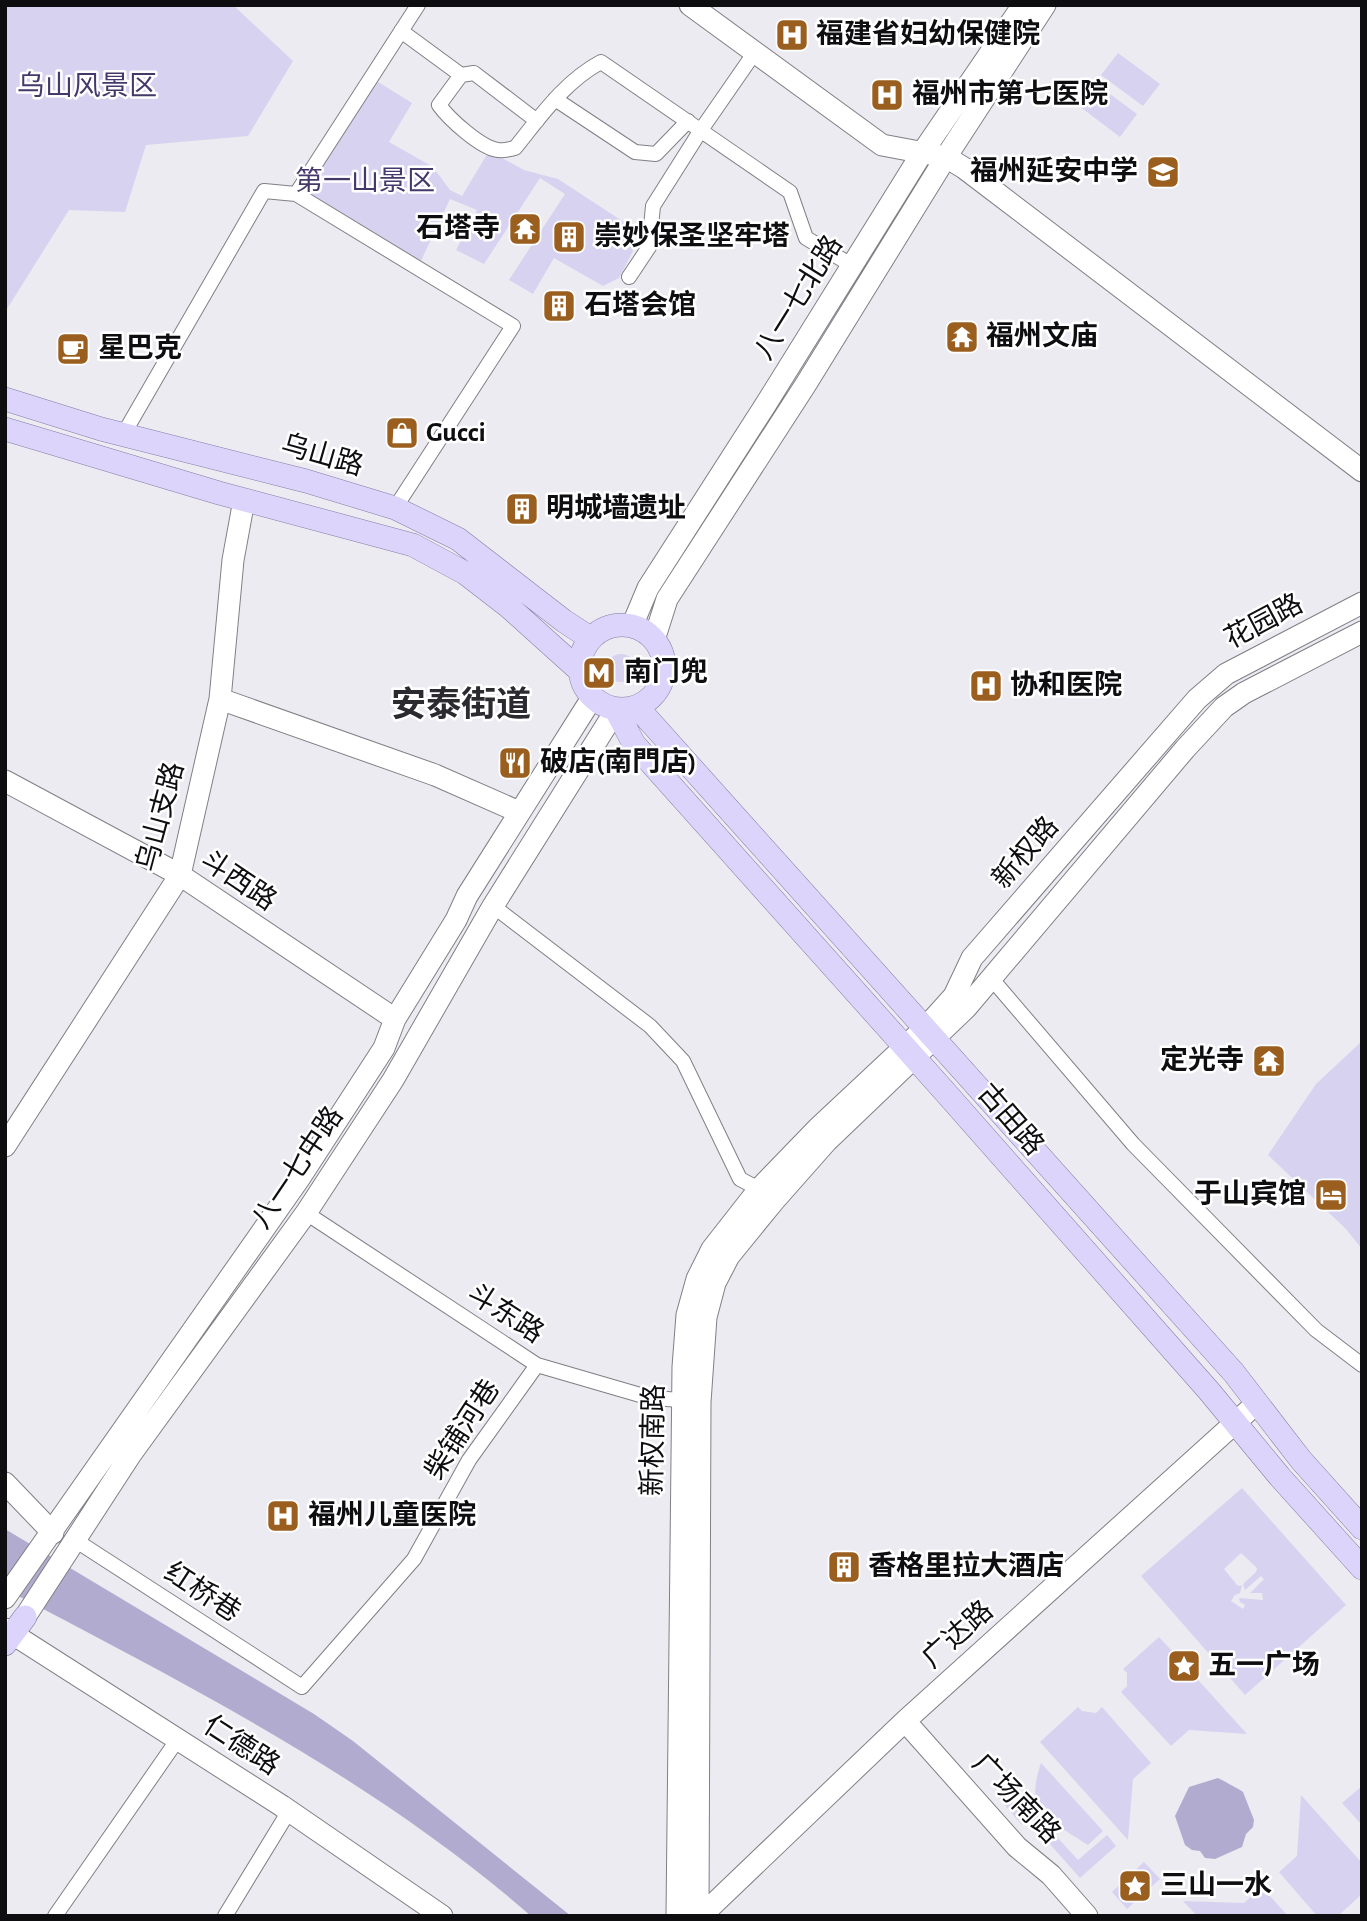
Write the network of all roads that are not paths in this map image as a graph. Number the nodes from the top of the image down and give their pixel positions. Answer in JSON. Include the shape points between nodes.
{"nodes":[{"id":1,"x":418,"y":5,"type":"edge"},
{"id":2,"x":690,"y":5,"type":"edge"},
{"id":3,"x":1023,"y":5,"type":"edge"},
{"id":4,"x":1045,"y":5,"type":"edge"},
{"id":5,"x":401,"y":31,"type":"junction"},
{"id":6,"x":755,"y":52,"type":"junction"},
{"id":7,"x":461,"y":75,"type":"junction"},
{"id":8,"x":555,"y":99,"type":"junction"},
{"id":9,"x":537,"y":121,"type":"junction"},
{"id":10,"x":688,"y":121,"type":"junction"},
{"id":11,"x":701,"y":130,"type":"junction"},
{"id":12,"x":922,"y":153,"type":"junction"},
{"id":13,"x":946,"y":157,"type":"junction"},
{"id":14,"x":296,"y":194,"type":"junction"},
{"id":15,"x":853,"y":266,"type":"junction"},
{"id":16,"x":629,"y":277,"type":"dead end"},
{"id":17,"x":5,"y":399,"type":"edge"},
{"id":18,"x":5,"y":429,"type":"edge"},
{"id":19,"x":123,"y":435,"type":"junction"},
{"id":20,"x":1362,"y":471,"type":"edge"},
{"id":21,"x":244,"y":500,"type":"junction"},
{"id":22,"x":395,"y":508,"type":"junction"},
{"id":23,"x":1362,"y":603,"type":"edge"},
{"id":24,"x":632,"y":626,"type":"junction"},
{"id":25,"x":1362,"y":632,"type":"edge"},
{"id":26,"x":590,"y":638,"type":"junction"},
{"id":27,"x":654,"y":640,"type":"junction"},
{"id":28,"x":579,"y":670,"type":"junction"},
{"id":29,"x":593,"y":698,"type":"junction"},
{"id":30,"x":220,"y":699,"type":"junction"},
{"id":31,"x":1197,"y":699,"type":"joint"},
{"id":32,"x":627,"y":708,"type":"junction"},
{"id":33,"x":1212,"y":719,"type":"joint"},
{"id":34,"x":5,"y":781,"type":"edge"},
{"id":35,"x":519,"y":812,"type":"junction"},
{"id":36,"x":180,"y":875,"type":"junction"},
{"id":37,"x":493,"y":906,"type":"junction"},
{"id":38,"x":991,"y":978,"type":"junction"},
{"id":39,"x":395,"y":1019,"type":"junction"},
{"id":40,"x":931,"y":1033,"type":"junction"},
{"id":41,"x":910,"y":1052,"type":"junction"},
{"id":42,"x":5,"y":1146,"type":"edge"},
{"id":43,"x":759,"y":1189,"type":"junction"},
{"id":44,"x":306,"y":1213,"type":"junction"},
{"id":45,"x":537,"y":1365,"type":"junction"},
{"id":46,"x":1362,"y":1365,"type":"edge"},
{"id":47,"x":691,"y":1402,"type":"junction"},
{"id":48,"x":1257,"y":1403,"type":"junction"},
{"id":49,"x":1235,"y":1422,"type":"junction"},
{"id":50,"x":5,"y":1483,"type":"edge"},
{"id":51,"x":1362,"y":1528,"type":"edge"},
{"id":52,"x":53,"y":1533,"type":"junction"},
{"id":53,"x":75,"y":1540,"type":"junction"},
{"id":54,"x":1362,"y":1568,"type":"edge"},
{"id":55,"x":5,"y":1598,"type":"edge"},
{"id":56,"x":12,"y":1631,"type":"edge"},
{"id":57,"x":302,"y":1687,"type":"joint"},
{"id":58,"x":905,"y":1721,"type":"junction"},
{"id":59,"x":178,"y":1739,"type":"junction"},
{"id":60,"x":289,"y":1811,"type":"junction"},
{"id":61,"x":55,"y":1916,"type":"edge"},
{"id":62,"x":225,"y":1916,"type":"edge"},
{"id":63,"x":442,"y":1916,"type":"edge"},
{"id":64,"x":677,"y":1916,"type":"edge"},
{"id":65,"x":700,"y":1916,"type":"edge"},
{"id":66,"x":1087,"y":1916,"type":"edge"}],
"edges":[{"from":1,"to":5,"type":"street"},
{"from":2,"to":6,"type":"street"},
{"from":3,"to":12,"type":"street","name":"八一七北路"},
{"from":4,"to":13,"type":"street"},
{"from":5,"to":7,"type":"street"},
{"from":5,"to":14,"type":"street"},
{"from":6,"to":11,"type":"street"},
{"from":6,"to":12,"type":"street","via":[[882,145]]},
{"from":7,"to":9,"type":"street","via":[[474,74]]},
{"from":7,"to":9,"type":"street","via":[[439,105],[488,147],[500,151],[515,148]]},
{"from":8,"to":9,"type":"street"},
{"from":8,"to":10,"type":"street","via":[[635,152],[656,154]]},
{"from":8,"to":10,"type":"street","via":[[601,62]]},
{"from":10,"to":11,"type":"street"},
{"from":11,"to":15,"type":"street","via":[[790,192],[806,238]]},
{"from":11,"to":16,"type":"street","via":[[653,206],[649,247]]},
{"from":12,"to":13,"type":"street"},
{"from":12,"to":15,"type":"street","name":"八一七北路"},
{"from":13,"to":20,"type":"street"},
{"from":13,"to":27,"type":"street","via":[[667,599]]},
{"from":14,"to":19,"type":"street","via":[[264,191]]},
{"from":14,"to":22,"type":"street","via":[[513,326]]},
{"from":15,"to":24,"type":"street","name":"八一七北路","via":[[648,588]]},
{"from":17,"to":19,"type":"main road","name":"乌山路"},
{"from":18,"to":21,"type":"main road"},
{"from":19,"to":22,"type":"main road","name":"乌山路"},
{"from":21,"to":28,"type":"main road","via":[[413,545],[465,573]]},
{"from":21,"to":30,"type":"street","name":"乌山支路","via":[[233,560]]},
{"from":22,"to":26,"type":"main road","name":"乌山路","via":[[458,539]]},
{"from":23,"to":31,"type":"street","name":"花园路","via":[[1226,674]]},
{"from":24,"to":26,"type":"main road","via":[[609,627]]},
{"from":24,"to":27,"type":"main road"},
{"from":25,"to":33,"type":"street","name":"花园路","via":[[1244,693]]},
{"from":26,"to":28,"type":"main road"},
{"from":27,"to":32,"type":"main road","via":[[664,665],[658,691],[649,701]]},
{"from":28,"to":29,"type":"main road"},
{"from":29,"to":32,"type":"main road","via":[[601,705]]},
{"from":29,"to":35,"type":"street","name":"八一七中路"},
{"from":30,"to":35,"type":"street","via":[[435,775]]},
{"from":30,"to":36,"type":"street","name":"乌山支路"},
{"from":31,"to":40,"type":"street","name":"新权路","via":[[972,958]]},
{"from":32,"to":37,"type":"street","name":"八一七中路"},
{"from":32,"to":40,"type":"main road","name":"古田路"},
{"from":32,"to":41,"type":"main road","name":"古田路","via":[[634,744]]},
{"from":33,"to":38,"type":"street","name":"新权路"},
{"from":34,"to":36,"type":"street","name":"斗西路"},
{"from":35,"to":39,"type":"street","name":"八一七中路"},
{"from":36,"to":39,"type":"street","name":"斗西路"},
{"from":36,"to":42,"type":"street","name":"乌山支路"},
{"from":37,"to":43,"type":"street","via":[[650,1026],[683,1061],[740,1179]]},
{"from":37,"to":44,"type":"street","name":"八一七中路","via":[[393,1080]]},
{"from":38,"to":40,"type":"street","name":"新权路"},
{"from":38,"to":46,"type":"street","via":[[1133,1144],[1316,1329]]},
{"from":39,"to":52,"type":"street","name":"八一七中路","via":[[384,1048],[299,1179]]},
{"from":40,"to":41,"type":"street","name":"新权路"},
{"from":40,"to":48,"type":"main road","name":"古田路"},
{"from":41,"to":43,"type":"street","name":"新权南路","via":[[817,1129]]},
{"from":41,"to":47,"type":"street","name":"新权南路","via":[[729,1256],[715,1283],[706,1317]]},
{"from":41,"to":49,"type":"main road","name":"古田路"},
{"from":43,"to":47,"type":"street","name":"新权南路","via":[[712,1249],[698,1279],[687,1315]]},
{"from":44,"to":45,"type":"street","name":"斗东路"},
{"from":44,"to":53,"type":"street","name":"八一七中路","via":[[131,1454]]},
{"from":45,"to":47,"type":"street","name":"斗东路","via":[[647,1397]]},
{"from":45,"to":57,"type":"street","name":"柴铺河巷","via":[[469,1460],[414,1559]]},
{"from":47,"to":64,"type":"street","name":"新权南路"},
{"from":47,"to":65,"type":"street","name":"新权南路"},
{"from":48,"to":49,"type":"street","name":"广达路"},
{"from":48,"to":51,"type":"main road","name":"古田路"},
{"from":49,"to":54,"type":"main road","name":"古田路"},
{"from":49,"to":58,"type":"street","name":"广达路"},
{"from":50,"to":52,"type":"street"},
{"from":52,"to":55,"type":"street","name":"八一七中路"},
{"from":53,"to":56,"type":"street","name":"八一七中路"},
{"from":53,"to":57,"type":"street","name":"红桥巷"},
{"from":56,"to":59,"type":"street","name":"仁德路"},
{"from":58,"to":65,"type":"street","name":"广达路"},
{"from":58,"to":66,"type":"street","name":"广场南路","via":[[1017,1847],[1051,1875]]},
{"from":59,"to":60,"type":"street","name":"仁德路"},
{"from":59,"to":61,"type":"street"},
{"from":60,"to":62,"type":"street"},
{"from":60,"to":63,"type":"street","name":"仁德路"}]}
